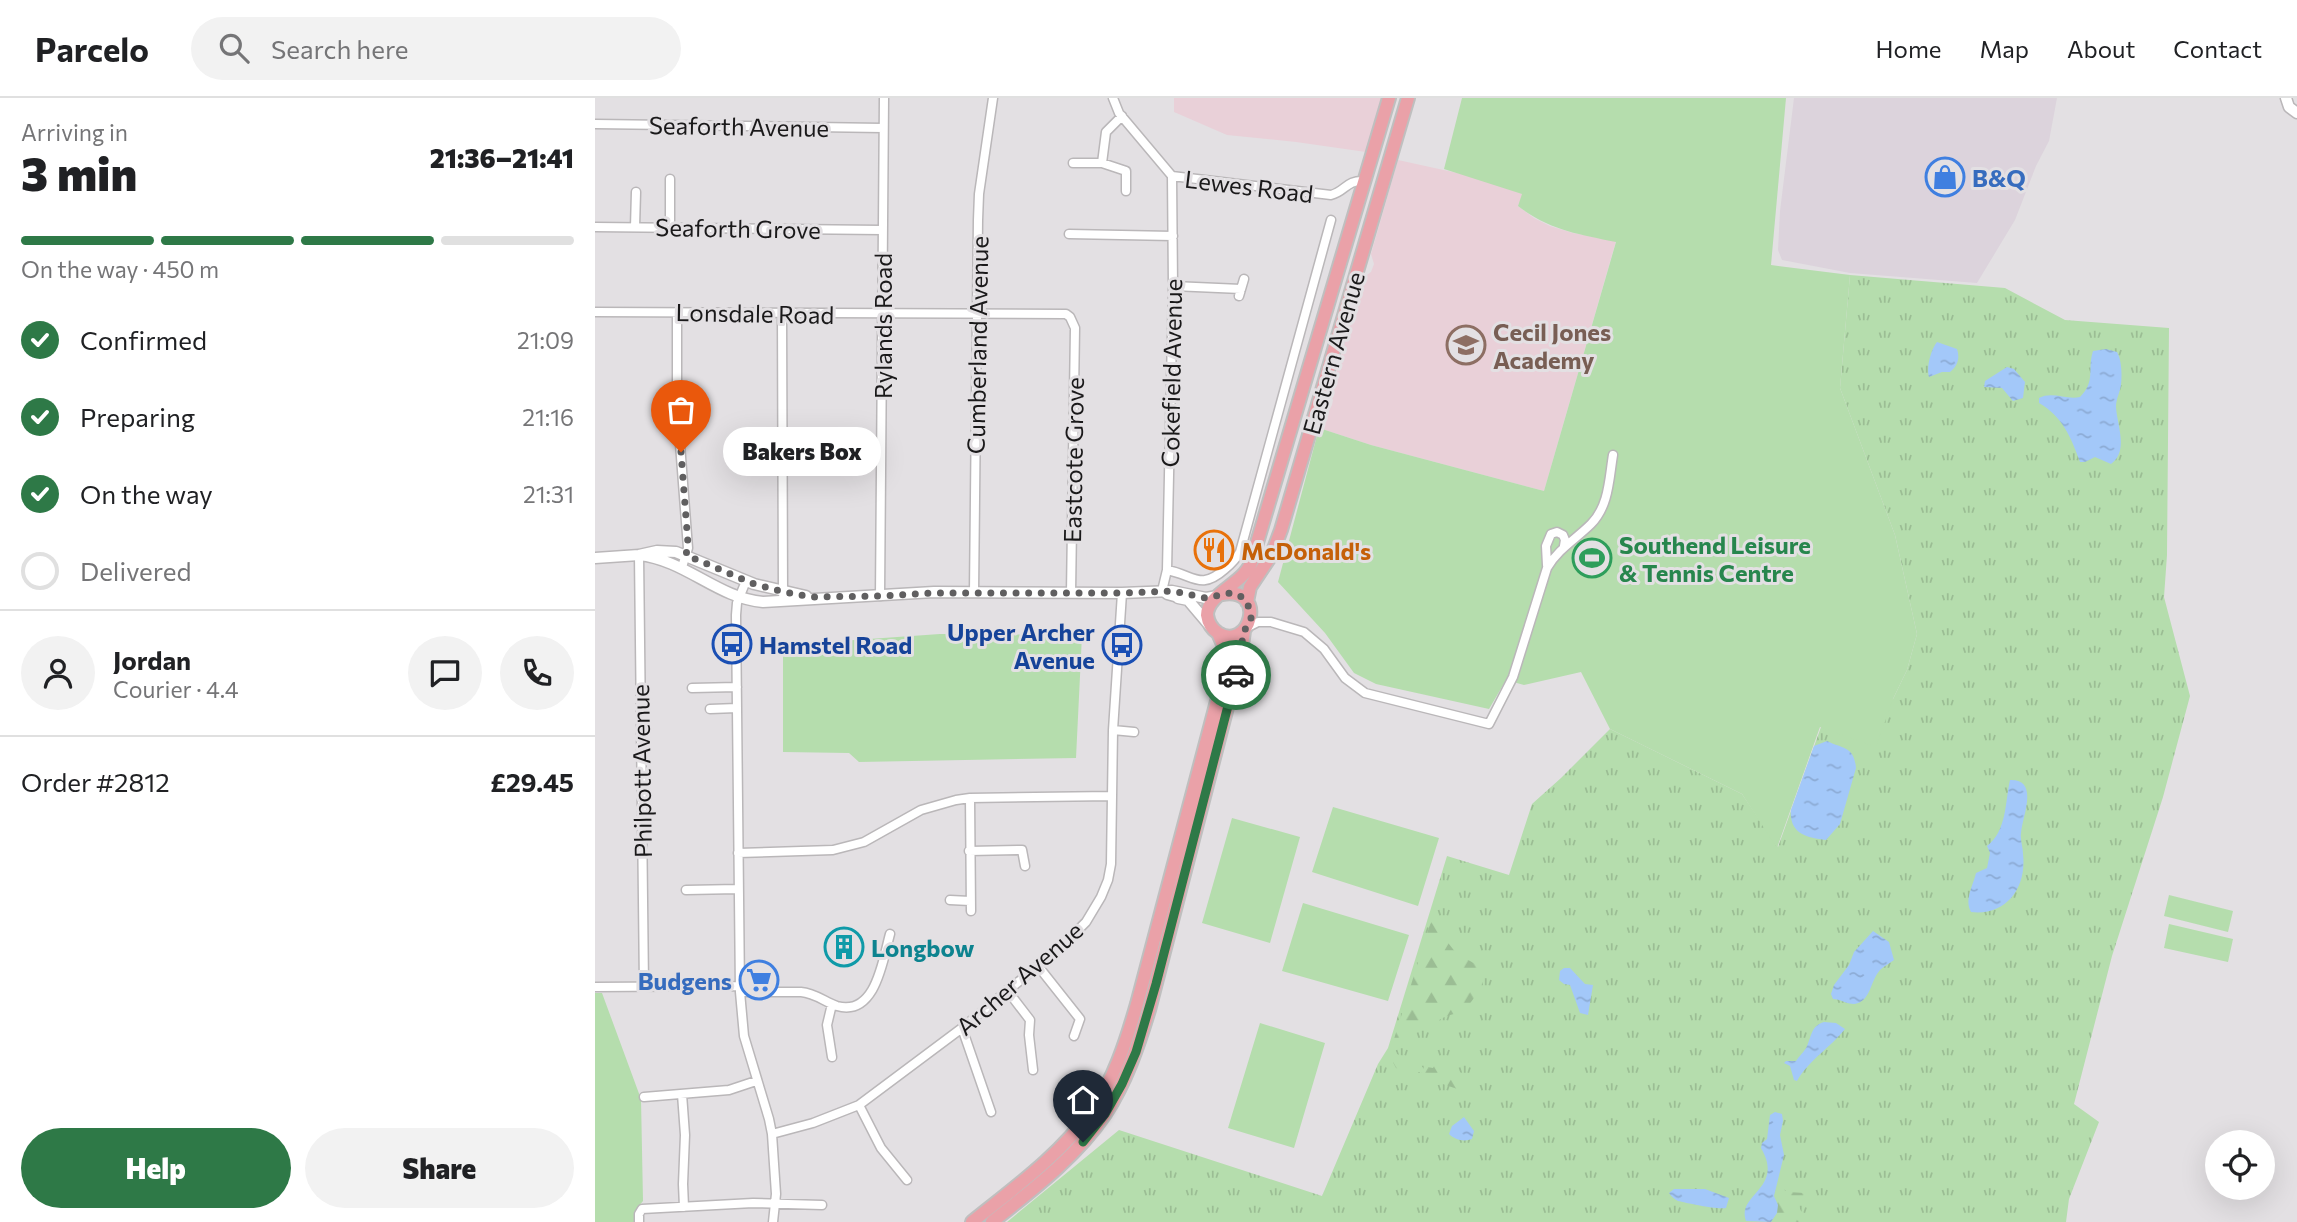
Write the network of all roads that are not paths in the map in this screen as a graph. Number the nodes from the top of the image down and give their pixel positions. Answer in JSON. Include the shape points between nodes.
{"nodes":[{"id":1,"x":884,"y":98,"type":"edge"},
{"id":2,"x":993,"y":98,"type":"edge"},
{"id":3,"x":1113,"y":98,"type":"edge"},
{"id":4,"x":1389,"y":98,"type":"edge"},
{"id":5,"x":1408,"y":98,"type":"edge"},
{"id":6,"x":2273,"y":98,"type":"edge"},
{"id":7,"x":2286,"y":100,"type":"edge"},
{"id":8,"x":2297,"y":113,"type":"edge"},
{"id":9,"x":1122,"y":116,"type":"junction"},
{"id":10,"x":595,"y":124,"type":"edge"},
{"id":11,"x":883,"y":128,"type":"junction"},
{"id":12,"x":1073,"y":163,"type":"dead end"},
{"id":13,"x":1102,"y":163,"type":"junction"},
{"id":14,"x":1172,"y":176,"type":"junction"},
{"id":15,"x":670,"y":179,"type":"dead end"},
{"id":16,"x":1364,"y":181,"type":"junction"},
{"id":17,"x":1126,"y":191,"type":"dead end"},
{"id":18,"x":636,"y":192,"type":"dead end"},
{"id":19,"x":1331,"y":220,"type":"dead end"},
{"id":20,"x":595,"y":227,"type":"edge"},
{"id":21,"x":635,"y":227,"type":"junction"},
{"id":22,"x":670,"y":227,"type":"junction"},
{"id":23,"x":882,"y":230,"type":"junction"},
{"id":24,"x":1069,"y":234,"type":"dead end"},
{"id":25,"x":1173,"y":236,"type":"junction"},
{"id":26,"x":1244,"y":279,"type":"dead end"},
{"id":27,"x":1173,"y":286,"type":"junction"},
{"id":28,"x":595,"y":312,"type":"edge"},
{"id":29,"x":677,"y":313,"type":"junction"},
{"id":30,"x":977,"y":313,"type":"junction"},
{"id":31,"x":782,"y":314,"type":"junction"},
{"id":32,"x":881,"y":315,"type":"junction"},
{"id":33,"x":1075,"y":328,"type":"joint"},
{"id":34,"x":1613,"y":455,"type":"dead end"},
{"id":35,"x":1563,"y":547,"type":"junction"},
{"id":36,"x":639,"y":555,"type":"junction"},
{"id":37,"x":686,"y":555,"type":"junction"},
{"id":38,"x":595,"y":558,"type":"edge"},
{"id":39,"x":682,"y":567,"type":"junction"},
{"id":40,"x":1547,"y":568,"type":"junction"},
{"id":41,"x":1167,"y":570,"type":"junction"},
{"id":42,"x":746,"y":581,"type":"junction"},
{"id":43,"x":1162,"y":591,"type":"junction"},
{"id":44,"x":974,"y":592,"type":"junction"},
{"id":45,"x":1071,"y":593,"type":"junction"},
{"id":46,"x":1122,"y":593,"type":"junction"},
{"id":47,"x":1179,"y":595,"type":"junction"},
{"id":48,"x":1220,"y":595,"type":"junction"},
{"id":49,"x":880,"y":596,"type":"junction"},
{"id":50,"x":783,"y":597,"type":"junction"},
{"id":51,"x":739,"y":598,"type":"junction"},
{"id":52,"x":1248,"y":604,"type":"junction"},
{"id":53,"x":1271,"y":622,"type":"junction"},
{"id":54,"x":1246,"y":629,"type":"junction"},
{"id":55,"x":1215,"y":630,"type":"junction"},
{"id":56,"x":737,"y":687,"type":"junction"},
{"id":57,"x":692,"y":688,"type":"dead end"},
{"id":58,"x":737,"y":708,"type":"junction"},
{"id":59,"x":710,"y":709,"type":"dead end"},
{"id":60,"x":1113,"y":730,"type":"junction"},
{"id":61,"x":1133,"y":732,"type":"dead end"},
{"id":62,"x":1112,"y":796,"type":"junction"},
{"id":63,"x":970,"y":798,"type":"junction"},
{"id":64,"x":969,"y":851,"type":"junction"},
{"id":65,"x":739,"y":852,"type":"junction"},
{"id":66,"x":1025,"y":866,"type":"dead end"},
{"id":67,"x":738,"y":889,"type":"junction"},
{"id":68,"x":686,"y":890,"type":"dead end"},
{"id":69,"x":950,"y":900,"type":"dead end"},
{"id":70,"x":890,"y":934,"type":"dead end"},
{"id":71,"x":1038,"y":966,"type":"junction"},
{"id":72,"x":644,"y":986,"type":"junction"},
{"id":73,"x":595,"y":987,"type":"edge"},
{"id":74,"x":740,"y":989,"type":"junction"},
{"id":75,"x":1007,"y":990,"type":"junction"},
{"id":76,"x":832,"y":1004,"type":"junction"},
{"id":77,"x":962,"y":1028,"type":"junction"},
{"id":78,"x":1074,"y":1036,"type":"dead end"},
{"id":79,"x":832,"y":1057,"type":"dead end"},
{"id":80,"x":1033,"y":1070,"type":"dead end"},
{"id":81,"x":756,"y":1081,"type":"junction"},
{"id":82,"x":682,"y":1094,"type":"junction"},
{"id":83,"x":644,"y":1097,"type":"dead end"},
{"id":84,"x":859,"y":1105,"type":"junction"},
{"id":85,"x":991,"y":1111,"type":"dead end"},
{"id":86,"x":772,"y":1135,"type":"junction"},
{"id":87,"x":907,"y":1180,"type":"dead end"},
{"id":88,"x":775,"y":1203,"type":"junction"},
{"id":89,"x":822,"y":1205,"type":"dead end"},
{"id":90,"x":684,"y":1207,"type":"junction"},
{"id":91,"x":639,"y":1222,"type":"edge"},
{"id":92,"x":773,"y":1222,"type":"edge"},
{"id":93,"x":972,"y":1222,"type":"edge"},
{"id":94,"x":992,"y":1222,"type":"edge"}],
"edges":[{"from":1,"to":11,"type":"street","name":"Rylands Road"},
{"from":2,"to":30,"type":"street","name":"Cumberland Avenue","via":[[979,194]]},
{"from":3,"to":9,"type":"street"},
{"from":4,"to":16,"type":"main road","name":"Eastern Avenue"},
{"from":5,"to":52,"type":"main road","name":"Eastern Avenue","via":[[1281,530],[1272,554],[1250,587]]},
{"from":6,"to":7,"type":"street"},
{"from":7,"to":8,"type":"street"},
{"from":9,"to":13,"type":"street","via":[[1106,132]]},
{"from":9,"to":14,"type":"street"},
{"from":10,"to":11,"type":"street","name":"Seaforth Avenue"},
{"from":11,"to":23,"type":"street","name":"Rylands Road"},
{"from":12,"to":13,"type":"street"},
{"from":13,"to":17,"type":"street","via":[[1126,172]]},
{"from":14,"to":16,"type":"street","name":"Lewes Road","via":[[1331,195],[1349,183]]},
{"from":14,"to":25,"type":"street","name":"Cokefield Avenue"},
{"from":15,"to":22,"type":"street"},
{"from":16,"to":48,"type":"main road","name":"Eastern Avenue","via":[[1250,567]]},
{"from":18,"to":21,"type":"street"},
{"from":19,"to":41,"type":"street","via":[[1240,552],[1210,581]]},
{"from":20,"to":21,"type":"street","name":"Seaforth Grove"},
{"from":21,"to":22,"type":"street","name":"Seaforth Grove"},
{"from":22,"to":23,"type":"street","name":"Seaforth Grove"},
{"from":23,"to":32,"type":"street","name":"Rylands Road"},
{"from":24,"to":25,"type":"street"},
{"from":25,"to":27,"type":"street","name":"Cokefield Avenue"},
{"from":26,"to":27,"type":"street","via":[[1240,293]]},
{"from":27,"to":41,"type":"street","name":"Cokefield Avenue"},
{"from":28,"to":29,"type":"street","name":"Lonsdale Road"},
{"from":29,"to":31,"type":"street","name":"Lonsdale Road"},
{"from":29,"to":37,"type":"street"},
{"from":30,"to":32,"type":"street","name":"Lonsdale Road"},
{"from":30,"to":33,"type":"street","name":"Lonsdale Road","via":[[1061,314],[1070,317]]},
{"from":30,"to":44,"type":"street","name":"Cumberland Avenue"},
{"from":31,"to":32,"type":"street","name":"Lonsdale Road"},
{"from":31,"to":50,"type":"street"},
{"from":32,"to":49,"type":"street","name":"Rylands Road"},
{"from":33,"to":45,"type":"street","name":"Eastcote Grove"},
{"from":34,"to":35,"type":"street","via":[[1600,512]]},
{"from":35,"to":40,"type":"street"},
{"from":35,"to":40,"type":"street","via":[[1563,535],[1551,534],[1546,546]]},
{"from":36,"to":37,"type":"street","via":[[665,551]]},
{"from":36,"to":38,"type":"street"},
{"from":36,"to":39,"type":"street"},
{"from":36,"to":72,"type":"street","name":"Philpott Avenue"},
{"from":37,"to":39,"type":"street"},
{"from":37,"to":42,"type":"street"},
{"from":39,"to":51,"type":"street"},
{"from":40,"to":53,"type":"street","via":[[1513,677],[1489,724],[1365,693],[1345,678],[1311,637]]},
{"from":41,"to":43,"type":"street","name":"Cokefield Avenue"},
{"from":41,"to":47,"type":"street"},
{"from":42,"to":50,"type":"street"},
{"from":42,"to":51,"type":"street"},
{"from":43,"to":46,"type":"street"},
{"from":43,"to":47,"type":"street"},
{"from":44,"to":45,"type":"street"},
{"from":44,"to":49,"type":"street"},
{"from":45,"to":46,"type":"street"},
{"from":46,"to":47,"type":"street"},
{"from":46,"to":60,"type":"street","name":"Archer Avenue"},
{"from":47,"to":48,"type":"street"},
{"from":47,"to":55,"type":"street"},
{"from":48,"to":52,"type":"main road","via":[[1237,594]]},
{"from":48,"to":55,"type":"main road","via":[[1208,608]]},
{"from":49,"to":50,"type":"street"},
{"from":50,"to":51,"type":"street"},
{"from":51,"to":56,"type":"street"},
{"from":52,"to":53,"type":"street"},
{"from":52,"to":54,"type":"main road","name":"Eastern Avenue","via":[[1251,620]]},
{"from":53,"to":54,"type":"street","via":[[1258,622]]},
{"from":54,"to":55,"type":"main road","via":[[1230,636]]},
{"from":54,"to":94,"type":"main road","name":"Eastern Avenue","via":[[1136,1052],[1105,1114],[1083,1142]]},
{"from":55,"to":93,"type":"main road","via":[[1226,651],[1226,667],[1121,1056],[1101,1096],[1071,1136]]},
{"from":56,"to":57,"type":"street"},
{"from":56,"to":58,"type":"street"},
{"from":58,"to":59,"type":"street"},
{"from":58,"to":65,"type":"street"},
{"from":60,"to":61,"type":"street"},
{"from":60,"to":62,"type":"street","name":"Archer Avenue"},
{"from":62,"to":63,"type":"street"},
{"from":62,"to":71,"type":"street","name":"Archer Avenue","via":[[1111,864],[1101,897],[1086,922]]},
{"from":63,"to":64,"type":"street"},
{"from":63,"to":65,"type":"street","via":[[921,810],[883,834],[847,848]]},
{"from":64,"to":66,"type":"street","via":[[1023,850]]},
{"from":64,"to":69,"type":"street","via":[[970,906]]},
{"from":65,"to":67,"type":"street"},
{"from":67,"to":68,"type":"street"},
{"from":67,"to":74,"type":"street"},
{"from":70,"to":76,"type":"street","via":[[869,996],[854,1006]]},
{"from":71,"to":75,"type":"street","name":"Archer Avenue"},
{"from":71,"to":78,"type":"street","via":[[1080,1019]]},
{"from":72,"to":73,"type":"street"},
{"from":72,"to":74,"type":"street"},
{"from":74,"to":76,"type":"street","via":[[809,993]]},
{"from":74,"to":81,"type":"street","via":[[744,1036]]},
{"from":75,"to":77,"type":"street","name":"Archer Avenue"},
{"from":75,"to":80,"type":"street","via":[[1030,1020]]},
{"from":76,"to":79,"type":"street","via":[[827,1025]]},
{"from":77,"to":84,"type":"street","name":"Archer Avenue"},
{"from":77,"to":85,"type":"street"},
{"from":81,"to":82,"type":"street","via":[[729,1090]]},
{"from":81,"to":86,"type":"street"},
{"from":82,"to":83,"type":"street"},
{"from":82,"to":90,"type":"street"},
{"from":84,"to":86,"type":"street","name":"Archer Avenue"},
{"from":84,"to":87,"type":"street","via":[[877,1143]]},
{"from":86,"to":88,"type":"street"},
{"from":88,"to":89,"type":"street"},
{"from":88,"to":90,"type":"street"},
{"from":88,"to":92,"type":"street"},
{"from":90,"to":91,"type":"street","via":[[642,1209]]}]}
